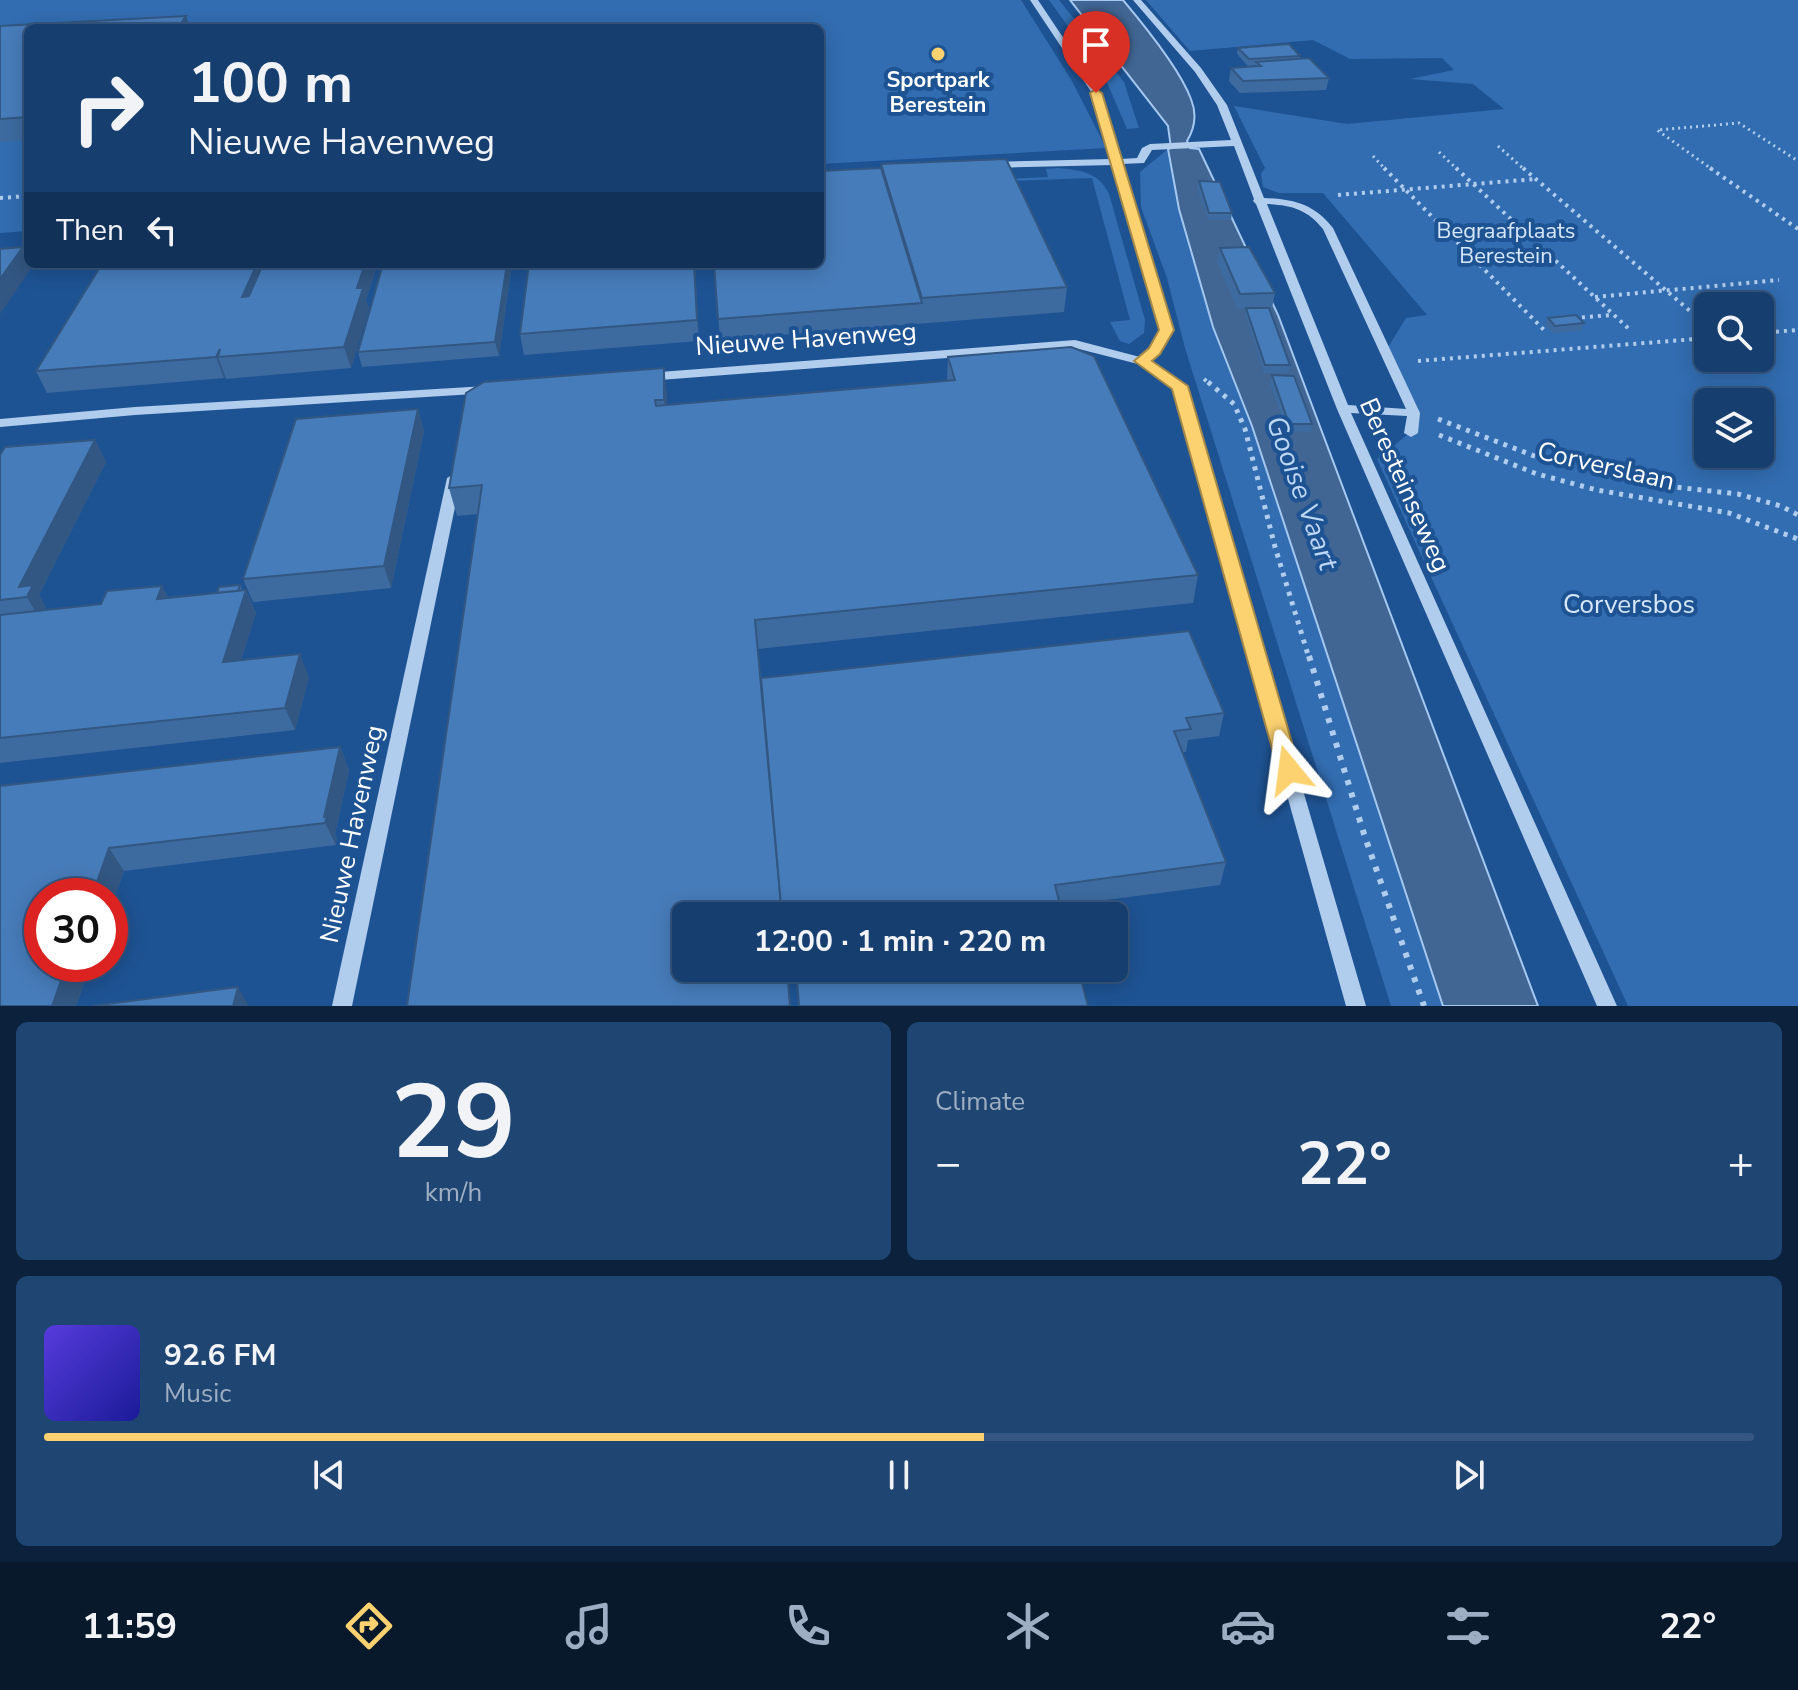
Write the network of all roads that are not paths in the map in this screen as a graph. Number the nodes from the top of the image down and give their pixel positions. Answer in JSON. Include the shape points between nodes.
{"nodes":[{"id":1,"x":1034,"y":0,"type":"edge"},
{"id":2,"x":1137,"y":0,"type":"edge"},
{"id":3,"x":1239,"y":143,"type":"junction"},
{"id":4,"x":1117,"y":162,"type":"junction"},
{"id":5,"x":979,"y":165,"type":"edge"},
{"id":6,"x":1258,"y":201,"type":"junction"},
{"id":7,"x":1142,"y":361,"type":"junction"},
{"id":8,"x":631,"y":379,"type":"edge"},
{"id":9,"x":504,"y":389,"type":"edge"},
{"id":10,"x":1343,"y":409,"type":"junction"},
{"id":11,"x":1414,"y":413,"type":"junction"},
{"id":12,"x":0,"y":423,"type":"edge"},
{"id":13,"x":1411,"y":433,"type":"road end"},
{"id":14,"x":456,"y":468,"type":"edge"},
{"id":15,"x":342,"y":1006,"type":"edge"},
{"id":16,"x":1356,"y":1006,"type":"edge"},
{"id":17,"x":1607,"y":1006,"type":"edge"}],
"edges":[{"from":1,"to":4,"type":"street","via":[[1096,93]]},
{"from":2,"to":3,"type":"street","name":"Beresteinseweg","via":[[1198,70]]},
{"from":3,"to":4,"type":"street","via":[[1156,146],[1145,150],[1141,161]]},
{"from":3,"to":6,"type":"street","name":"Beresteinseweg"},
{"from":4,"to":5,"type":"street"},
{"from":4,"to":7,"type":"street","via":[[1167,330]]},
{"from":6,"to":10,"type":"street","name":"Beresteinseweg"},
{"from":6,"to":11,"type":"street","via":[[1314,209],[1328,228]]},
{"from":7,"to":8,"type":"street","name":"Nieuwe Havenweg","via":[[1075,344]]},
{"from":7,"to":16,"type":"street","name":"Nieuwe Havenweg","via":[[1179,386]]},
{"from":9,"to":12,"type":"street","via":[[471,399],[135,411]]},
{"from":10,"to":11,"type":"street"},
{"from":10,"to":17,"type":"street","name":"Beresteinseweg"},
{"from":11,"to":13,"type":"street"},
{"from":14,"to":15,"type":"street","name":"Nieuwe Havenweg"}]}
